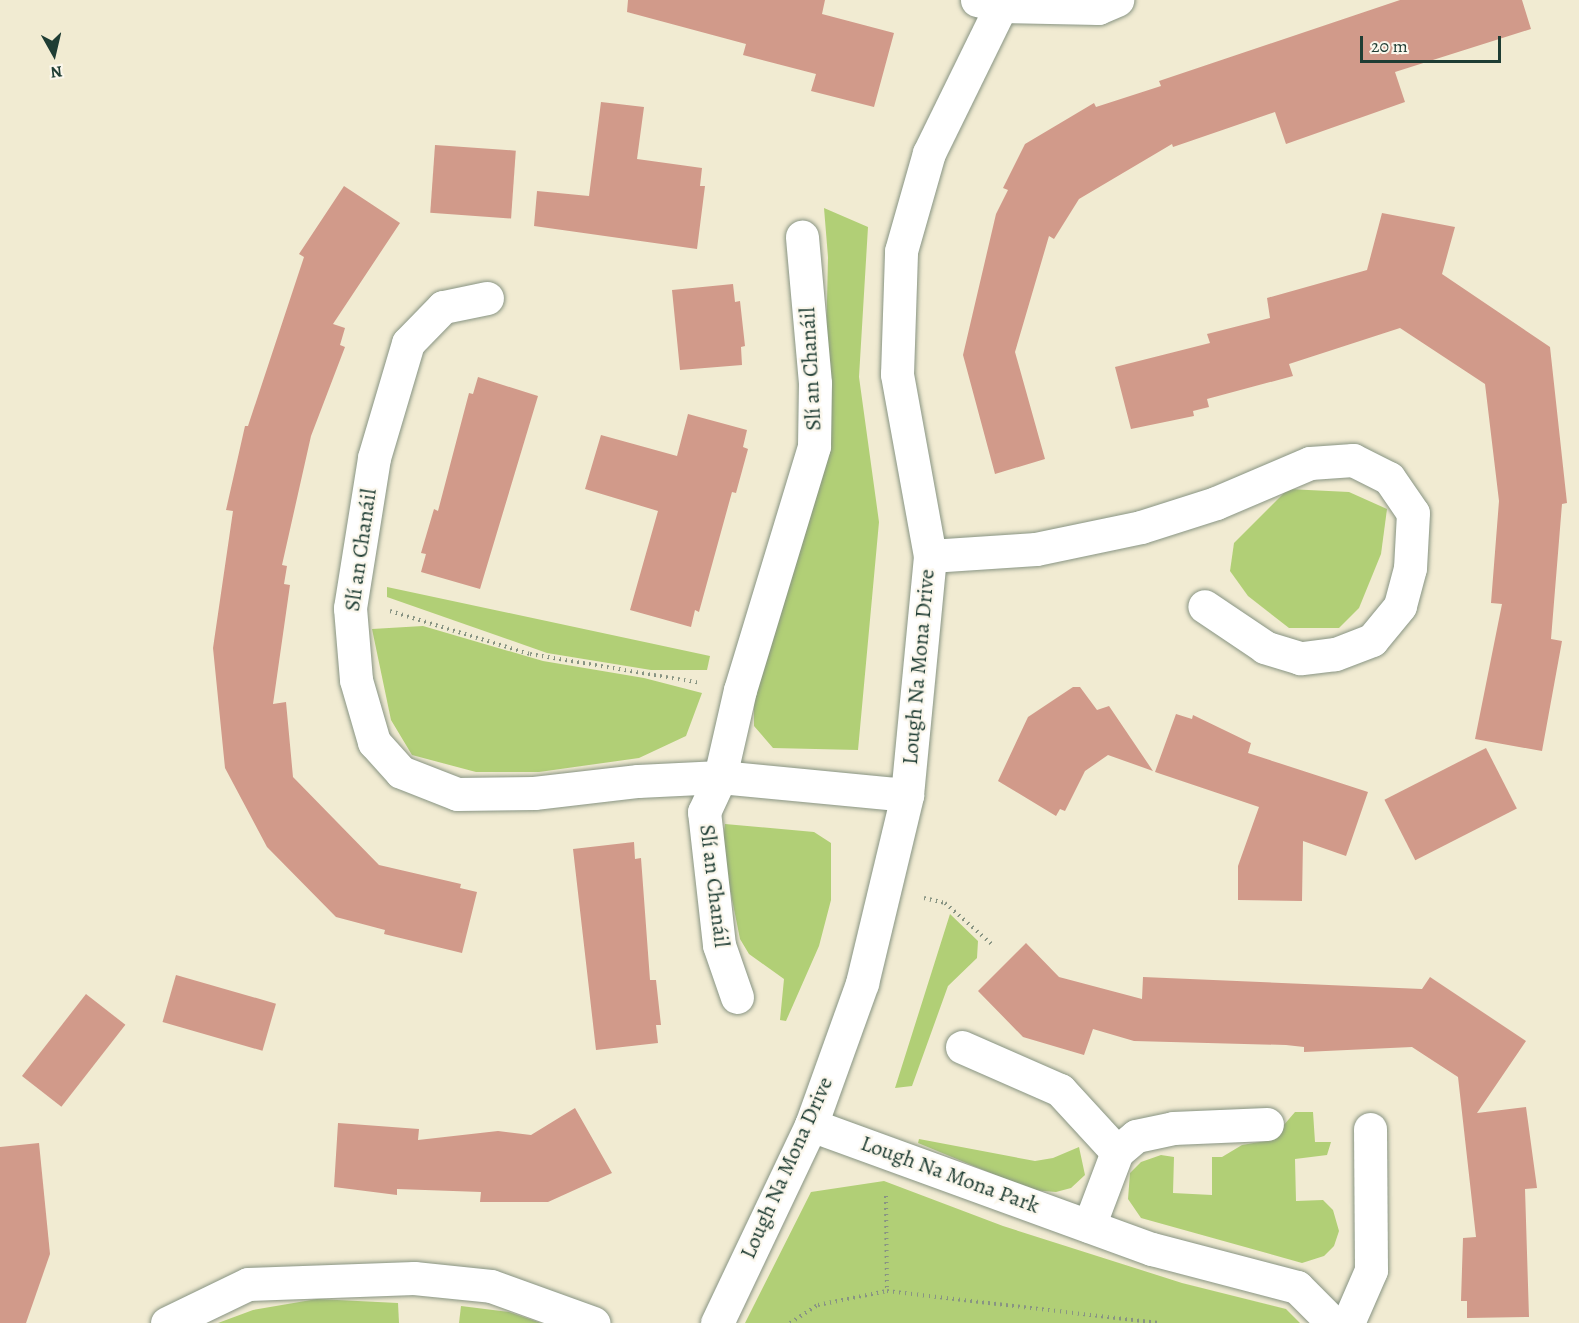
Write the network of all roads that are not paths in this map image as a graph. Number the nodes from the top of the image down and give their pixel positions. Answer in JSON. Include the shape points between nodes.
{"nodes":[{"id":1,"x":1117,"y":0,"type":"edge"},
{"id":2,"x":994,"y":2,"type":"edge"},
{"id":3,"x":802,"y":237,"type":"dead end"},
{"id":4,"x":487,"y":298,"type":"dead end"},
{"id":5,"x":930,"y":556,"type":"junction"},
{"id":6,"x":1204,"y":606,"type":"dead end"},
{"id":7,"x":720,"y":777,"type":"junction"},
{"id":8,"x":907,"y":795,"type":"junction"},
{"id":9,"x":737,"y":997,"type":"dead end"},
{"id":10,"x":962,"y":1047,"type":"dead end"},
{"id":11,"x":1267,"y":1124,"type":"dead end"},
{"id":12,"x":811,"y":1125,"type":"junction"},
{"id":13,"x":1370,"y":1129,"type":"dead end"},
{"id":14,"x":1117,"y":1152,"type":"junction"},
{"id":15,"x":1089,"y":1226,"type":"junction"},
{"id":16,"x":167,"y":1323,"type":"edge"},
{"id":17,"x":593,"y":1323,"type":"edge"},
{"id":18,"x":717,"y":1323,"type":"edge"},
{"id":19,"x":1333,"y":1323,"type":"edge"},
{"id":20,"x":1348,"y":1323,"type":"edge"}],
"edges":[{"from":1,"to":2,"type":"street","via":[[1098,8]]},
{"from":2,"to":5,"type":"street","name":"Lough Na Mona Drive","via":[[929,153],[901,251],[897,374]]},
{"from":3,"to":7,"type":"street","name":"Slí an Chanáil","via":[[815,383],[814,446],[740,690]]},
{"from":4,"to":7,"type":"street","name":"Slí an Chanáil","via":[[442,307],[408,343],[374,458],[350,608],[356,680],[374,742],[401,772],[457,794],[534,793],[638,781]]},
{"from":5,"to":6,"type":"street","via":[[1036,549],[1141,526],[1216,503],[1310,463],[1353,460],[1389,478],[1413,513],[1410,568],[1400,606],[1372,640],[1335,654],[1300,658],[1265,647]]},
{"from":5,"to":8,"type":"street","name":"Lough Na Mona Drive"},
{"from":7,"to":8,"type":"street","name":"Slí an Chanáil"},
{"from":7,"to":9,"type":"street","name":"Slí an Chanáil","via":[[704,812],[719,945]]},
{"from":8,"to":12,"type":"street","name":"Lough Na Mona Drive","via":[[862,983]]},
{"from":10,"to":14,"type":"street","via":[[1060,1090]]},
{"from":11,"to":14,"type":"street","via":[[1173,1128],[1136,1137]]},
{"from":12,"to":15,"type":"street","name":"Lough Na Mona Park"},
{"from":12,"to":18,"type":"street","name":"Lough Na Mona Drive"},
{"from":13,"to":20,"type":"street","via":[[1371,1270]]},
{"from":14,"to":15,"type":"street"},
{"from":15,"to":19,"type":"street","name":"Lough Na Mona Park","via":[[1152,1249],[1297,1287]]},
{"from":16,"to":17,"type":"street","via":[[248,1284],[414,1278],[491,1286]]}]}
